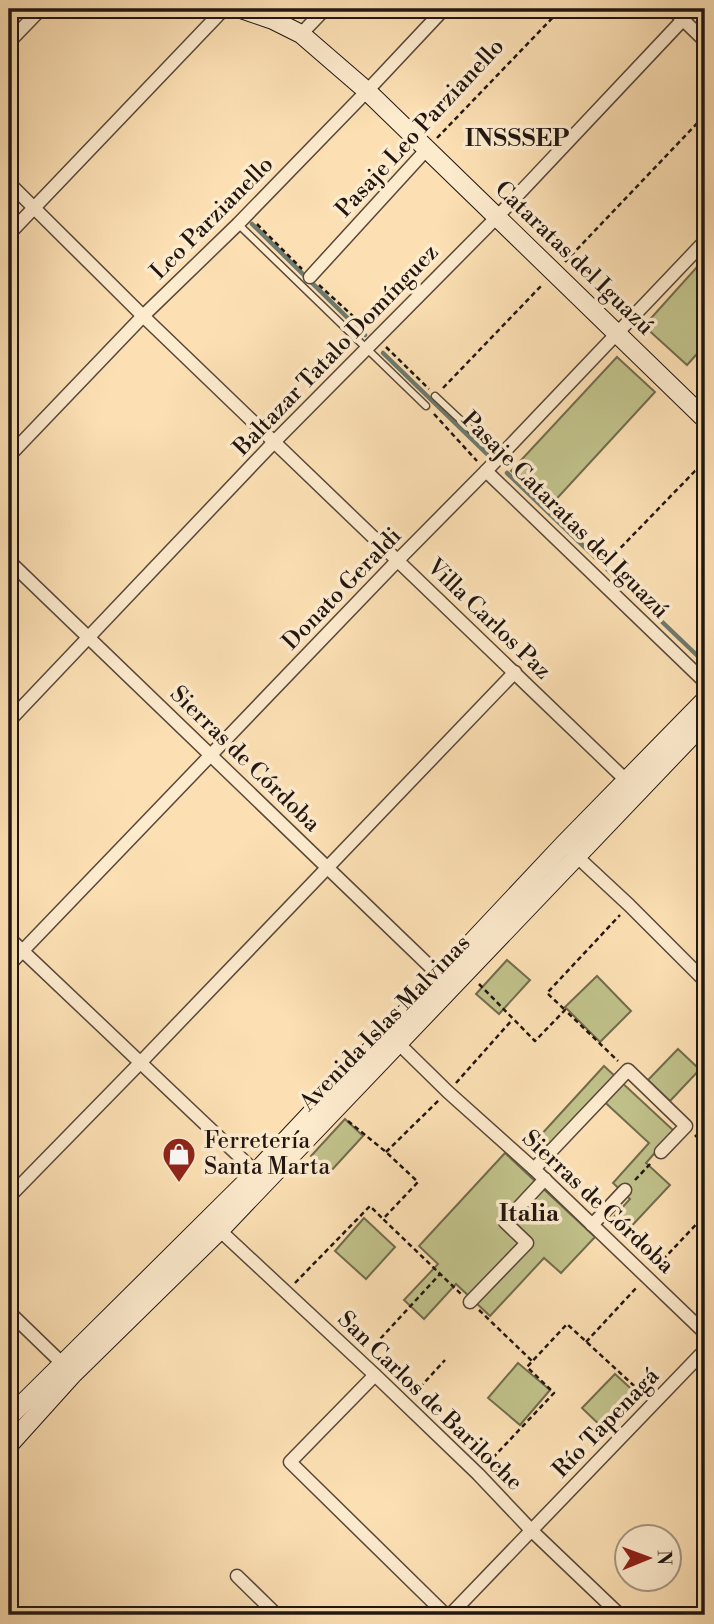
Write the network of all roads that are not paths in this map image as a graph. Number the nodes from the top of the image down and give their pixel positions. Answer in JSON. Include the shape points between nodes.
{"nodes":[{"id":1,"x":41,"y":9,"type":"edge"},
{"id":2,"x":224,"y":9,"type":"edge"},
{"id":3,"x":241,"y":9,"type":"edge"},
{"id":4,"x":325,"y":9,"type":"edge"},
{"id":5,"x":444,"y":9,"type":"edge"},
{"id":6,"x":672,"y":9,"type":"edge"},
{"id":7,"x":692,"y":9,"type":"edge"},
{"id":8,"x":683,"y":19,"type":"junction"},
{"id":9,"x":301,"y":34,"type":"junction"},
{"id":10,"x":705,"y":41,"type":"edge"},
{"id":11,"x":9,"y":42,"type":"edge"},
{"id":12,"x":367,"y":91,"type":"junction"},
{"id":13,"x":427,"y":149,"type":"junction"},
{"id":14,"x":9,"y":183,"type":"edge"},
{"id":15,"x":34,"y":208,"type":"junction"},
{"id":16,"x":497,"y":217,"type":"junction"},
{"id":17,"x":242,"y":219,"type":"junction"},
{"id":18,"x":9,"y":234,"type":"edge"},
{"id":19,"x":705,"y":241,"type":"edge"},
{"id":20,"x":310,"y":277,"type":"road end"},
{"id":21,"x":143,"y":316,"type":"junction"},
{"id":22,"x":617,"y":333,"type":"junction"},
{"id":23,"x":367,"y":349,"type":"junction"},
{"id":24,"x":435,"y":396,"type":"road end"},
{"id":25,"x":426,"y":406,"type":"road end"},
{"id":26,"x":705,"y":419,"type":"edge"},
{"id":27,"x":275,"y":441,"type":"junction"},
{"id":28,"x":9,"y":456,"type":"edge"},
{"id":29,"x":500,"y":457,"type":"junction"},
{"id":30,"x":486,"y":471,"type":"junction"},
{"id":31,"x":398,"y":560,"type":"junction"},
{"id":32,"x":9,"y":561,"type":"edge"},
{"id":33,"x":89,"y":638,"type":"junction"},
{"id":34,"x":514,"y":672,"type":"junction"},
{"id":35,"x":705,"y":682,"type":"edge"},
{"id":36,"x":705,"y":700,"type":"edge"},
{"id":37,"x":9,"y":721,"type":"edge"},
{"id":38,"x":705,"y":722,"type":"edge"},
{"id":39,"x":212,"y":755,"type":"junction"},
{"id":40,"x":633,"y":786,"type":"junction"},
{"id":41,"x":564,"y":844,"type":"junction"},
{"id":42,"x":577,"y":857,"type":"junction"},
{"id":43,"x":328,"y":867,"type":"junction"},
{"id":44,"x":9,"y":938,"type":"edge"},
{"id":45,"x":22,"y":951,"type":"junction"},
{"id":46,"x":9,"y":965,"type":"edge"},
{"id":47,"x":705,"y":981,"type":"edge"},
{"id":48,"x":446,"y":982,"type":"junction"},
{"id":49,"x":399,"y":1044,"type":"junction"},
{"id":50,"x":140,"y":1063,"type":"junction"},
{"id":51,"x":661,"y":1153,"type":"road end"},
{"id":52,"x":534,"y":1169,"type":"junction"},
{"id":53,"x":261,"y":1177,"type":"junction"},
{"id":54,"x":545,"y":1180,"type":"junction"},
{"id":55,"x":625,"y":1190,"type":"road end"},
{"id":56,"x":9,"y":1197,"type":"edge"},
{"id":57,"x":214,"y":1225,"type":"junction"},
{"id":58,"x":592,"y":1225,"type":"junction"},
{"id":59,"x":470,"y":1302,"type":"road end"},
{"id":60,"x":9,"y":1312,"type":"edge"},
{"id":61,"x":705,"y":1333,"type":"edge"},
{"id":62,"x":705,"y":1350,"type":"edge"},
{"id":63,"x":67,"y":1369,"type":"junction"},
{"id":64,"x":375,"y":1375,"type":"junction"},
{"id":65,"x":9,"y":1417,"type":"edge"},
{"id":66,"x":9,"y":1446,"type":"edge"},
{"id":67,"x":531,"y":1531,"type":"junction"},
{"id":68,"x":237,"y":1576,"type":"dead end"},
{"id":69,"x":277,"y":1615,"type":"edge"},
{"id":70,"x":448,"y":1615,"type":"edge"},
{"id":71,"x":620,"y":1615,"type":"edge"}],
"edges":[{"from":1,"to":11,"type":"street"},
{"from":2,"to":15,"type":"street"},
{"from":3,"to":9,"type":"main road","name":"Cataratas del Iguazú"},
{"from":4,"to":9,"type":"street"},
{"from":5,"to":12,"type":"street","name":"Leo Parzianello"},
{"from":6,"to":8,"type":"street"},
{"from":7,"to":8,"type":"street","name":"Baltazar Tatalo Domínguez"},
{"from":8,"to":10,"type":"street"},
{"from":8,"to":16,"type":"street","name":"Baltazar Tatalo Domínguez"},
{"from":9,"to":12,"type":"main road","name":"Cataratas del Iguazú"},
{"from":12,"to":13,"type":"main road","name":"Cataratas del Iguazú"},
{"from":12,"to":17,"type":"street","name":"Leo Parzianello"},
{"from":13,"to":16,"type":"main road","name":"Cataratas del Iguazú"},
{"from":13,"to":20,"type":"street","name":"Pasaje Leo Parzianello"},
{"from":14,"to":15,"type":"street","name":"Villa Carlos Paz"},
{"from":15,"to":18,"type":"street"},
{"from":15,"to":21,"type":"street","name":"Villa Carlos Paz"},
{"from":16,"to":22,"type":"main road","name":"Cataratas del Iguazú"},
{"from":16,"to":23,"type":"street","name":"Baltazar Tatalo Domínguez"},
{"from":17,"to":21,"type":"street","name":"Leo Parzianello"},
{"from":17,"to":23,"type":"lane"},
{"from":19,"to":22,"type":"street","name":"Donato Geraldi"},
{"from":21,"to":27,"type":"street","name":"Villa Carlos Paz"},
{"from":21,"to":28,"type":"street","name":"Leo Parzianello"},
{"from":22,"to":26,"type":"main road","name":"Cataratas del Iguazú"},
{"from":22,"to":29,"type":"street","name":"Donato Geraldi"},
{"from":23,"to":25,"type":"lane"},
{"from":23,"to":27,"type":"street","name":"Baltazar Tatalo Domínguez"},
{"from":24,"to":29,"type":"lane"},
{"from":27,"to":31,"type":"street","name":"Villa Carlos Paz"},
{"from":27,"to":33,"type":"street","name":"Baltazar Tatalo Domínguez"},
{"from":29,"to":30,"type":"street","name":"Donato Geraldi"},
{"from":30,"to":31,"type":"street","name":"Donato Geraldi"},
{"from":30,"to":35,"type":"street","name":"Pasaje Cataratas del Iguazú"},
{"from":31,"to":34,"type":"street","name":"Villa Carlos Paz"},
{"from":31,"to":39,"type":"street","name":"Donato Geraldi"},
{"from":32,"to":33,"type":"street","name":"Sierras de Córdoba"},
{"from":33,"to":37,"type":"street","name":"Baltazar Tatalo Domínguez"},
{"from":33,"to":39,"type":"street","name":"Sierras de Córdoba"},
{"from":34,"to":40,"type":"street","name":"Villa Carlos Paz"},
{"from":34,"to":43,"type":"street"},
{"from":36,"to":40,"type":"main road","name":"Avenida Islas Malvinas"},
{"from":38,"to":40,"type":"main road","name":"Avenida Islas Malvinas"},
{"from":39,"to":43,"type":"street","name":"Sierras de Córdoba"},
{"from":39,"to":45,"type":"street","name":"Donato Geraldi"},
{"from":40,"to":41,"type":"main road","name":"Avenida Islas Malvinas"},
{"from":40,"to":42,"type":"main road","name":"Avenida Islas Malvinas"},
{"from":41,"to":42,"type":"street"},
{"from":41,"to":48,"type":"main road","name":"Avenida Islas Malvinas"},
{"from":42,"to":47,"type":"street"},
{"from":42,"to":48,"type":"main road","name":"Avenida Islas Malvinas","via":[[467,972]]},
{"from":43,"to":48,"type":"street","name":"Sierras de Córdoba"},
{"from":43,"to":50,"type":"street"},
{"from":44,"to":45,"type":"street"},
{"from":45,"to":46,"type":"street","name":"Donato Geraldi"},
{"from":45,"to":50,"type":"street"},
{"from":48,"to":49,"type":"main road","name":"Avenida Islas Malvinas"},
{"from":48,"to":53,"type":"main road","name":"Avenida Islas Malvinas"},
{"from":49,"to":52,"type":"street","name":"Sierras de Córdoba"},
{"from":49,"to":53,"type":"main road","name":"Avenida Islas Malvinas","via":[[335,1111]]},
{"from":50,"to":53,"type":"street"},
{"from":50,"to":56,"type":"street"},
{"from":51,"to":52,"type":"street","via":[[686,1126],[628,1070]]},
{"from":52,"to":54,"type":"street","name":"Sierras de Córdoba"},
{"from":53,"to":57,"type":"main road","name":"Avenida Islas Malvinas"},
{"from":54,"to":58,"type":"street","name":"Sierras de Córdoba"},
{"from":54,"to":59,"type":"street","via":[[505,1222],[527,1243]]},
{"from":55,"to":58,"type":"street"},
{"from":57,"to":63,"type":"main road","name":"Avenida Islas Malvinas"},
{"from":57,"to":64,"type":"street","name":"San Carlos de Bariloche"},
{"from":58,"to":61,"type":"street","name":"Sierras de Córdoba"},
{"from":60,"to":63,"type":"street"},
{"from":62,"to":67,"type":"street","name":"Río Tapenagá"},
{"from":63,"to":65,"type":"main road","name":"Avenida Islas Malvinas"},
{"from":63,"to":66,"type":"main road","name":"Avenida Islas Malvinas"},
{"from":64,"to":67,"type":"street","name":"San Carlos de Bariloche"},
{"from":64,"to":70,"type":"street","via":[[290,1462]]},
{"from":67,"to":70,"type":"street","name":"Río Tapenagá"},
{"from":67,"to":71,"type":"street","name":"San Carlos de Bariloche"},
{"from":68,"to":69,"type":"street"}]}
